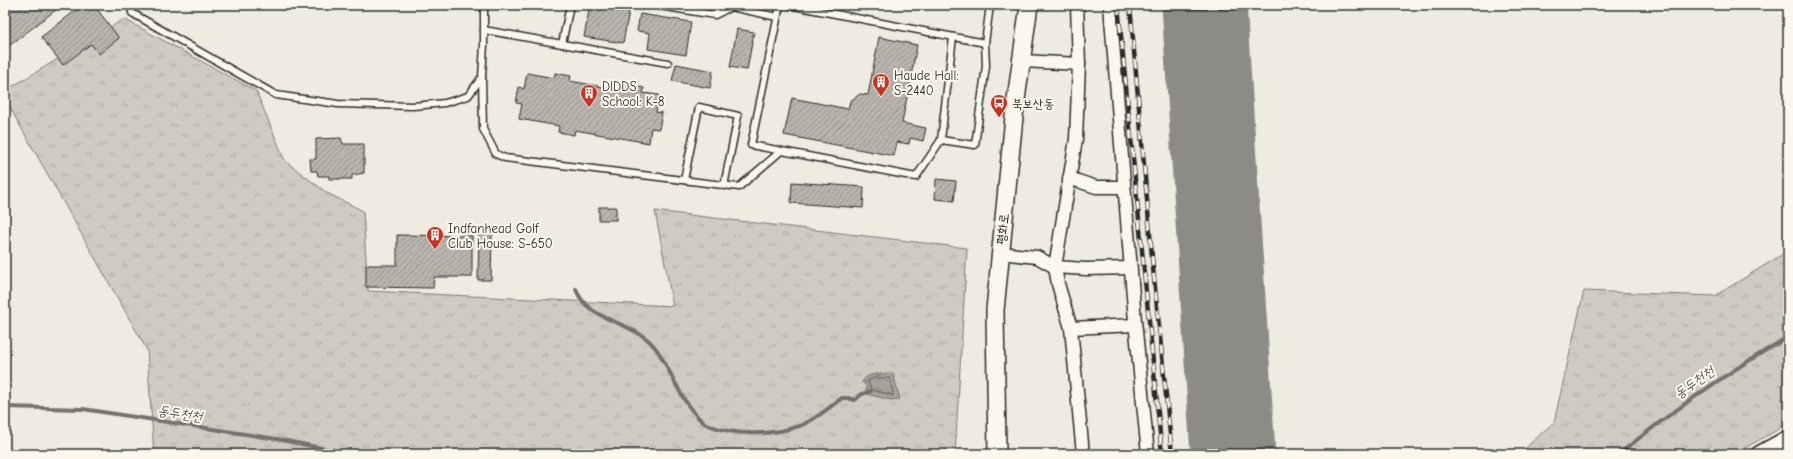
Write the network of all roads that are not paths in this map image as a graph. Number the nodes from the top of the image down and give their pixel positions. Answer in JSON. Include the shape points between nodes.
{"nodes":[{"id":1,"x":131,"y":5,"type":"edge"},
{"id":2,"x":484,"y":5,"type":"edge"},
{"id":3,"x":570,"y":5,"type":"edge"},
{"id":4,"x":654,"y":5,"type":"edge"},
{"id":5,"x":780,"y":5,"type":"edge"},
{"id":6,"x":789,"y":5,"type":"edge"},
{"id":7,"x":990,"y":5,"type":"edge"},
{"id":8,"x":1029,"y":5,"type":"edge"},
{"id":9,"x":1077,"y":5,"type":"edge"},
{"id":10,"x":1110,"y":5,"type":"edge"},
{"id":11,"x":777,"y":18,"type":"junction"},
{"id":12,"x":484,"y":30,"type":"junction"},
{"id":13,"x":953,"y":37,"type":"junction"},
{"id":14,"x":985,"y":43,"type":"junction"},
{"id":15,"x":562,"y":44,"type":"junction"},
{"id":16,"x":1022,"y":61,"type":"junction"},
{"id":17,"x":668,"y":63,"type":"dead end"},
{"id":18,"x":1079,"y":64,"type":"junction"},
{"id":19,"x":482,"y":76,"type":"junction"},
{"id":20,"x":941,"y":140,"type":"junction"},
{"id":21,"x":781,"y":151,"type":"junction"},
{"id":22,"x":1069,"y":178,"type":"junction"},
{"id":23,"x":684,"y":180,"type":"junction"},
{"id":24,"x":724,"y":186,"type":"junction"},
{"id":25,"x":1124,"y":187,"type":"junction"},
{"id":26,"x":1000,"y":253,"type":"junction"},
{"id":27,"x":1055,"y":267,"type":"junction"},
{"id":28,"x":1130,"y":268,"type":"junction"},
{"id":29,"x":1135,"y":325,"type":"junction"},
{"id":30,"x":1071,"y":328,"type":"junction"},
{"id":31,"x":1788,"y":438,"type":"edge"},
{"id":32,"x":997,"y":454,"type":"edge"},
{"id":33,"x":1084,"y":454,"type":"edge"},
{"id":34,"x":1148,"y":454,"type":"edge"},
{"id":35,"x":1759,"y":454,"type":"edge"}],
"edges":[{"from":1,"to":19,"type":"lane","via":[[132,13],[276,95],[338,104],[413,106],[468,96]]},
{"from":2,"to":12,"type":"lane"},
{"from":3,"to":15,"type":"lane"},
{"from":4,"to":11,"type":"lane","via":[[714,15],[731,7]]},
{"from":5,"to":11,"type":"lane"},
{"from":6,"to":13,"type":"lane"},
{"from":7,"to":14,"type":"lane"},
{"from":8,"to":16,"type":"main road","name":"평화로"},
{"from":9,"to":18,"type":"street"},
{"from":10,"to":25,"type":"street"},
{"from":11,"to":21,"type":"lane","via":[[751,145]]},
{"from":12,"to":15,"type":"lane"},
{"from":12,"to":19,"type":"lane"},
{"from":13,"to":14,"type":"lane"},
{"from":13,"to":20,"type":"lane"},
{"from":14,"to":20,"type":"lane","via":[[986,66],[975,145]]},
{"from":15,"to":17,"type":"lane"},
{"from":16,"to":18,"type":"street"},
{"from":16,"to":26,"type":"main road","name":"평화로"},
{"from":18,"to":22,"type":"street","via":[[1076,139]]},
{"from":19,"to":23,"type":"lane","via":[[483,129],[496,154],[506,158]]},
{"from":20,"to":21,"type":"lane","via":[[916,177]]},
{"from":21,"to":24,"type":"lane","via":[[739,187]]},
{"from":22,"to":25,"type":"street","via":[[1096,187]]},
{"from":22,"to":27,"type":"street"},
{"from":23,"to":24,"type":"lane"},
{"from":23,"to":24,"type":"lane","via":[[699,107],[738,116]]},
{"from":25,"to":28,"type":"street"},
{"from":26,"to":27,"type":"street","via":[[1037,257]]},
{"from":26,"to":32,"type":"main road","name":"평화로","via":[[995,310]]},
{"from":27,"to":28,"type":"street"},
{"from":27,"to":30,"type":"street"},
{"from":28,"to":29,"type":"street"},
{"from":29,"to":30,"type":"street"},
{"from":29,"to":34,"type":"street"},
{"from":30,"to":33,"type":"street"},
{"from":31,"to":35,"type":"street"}]}
